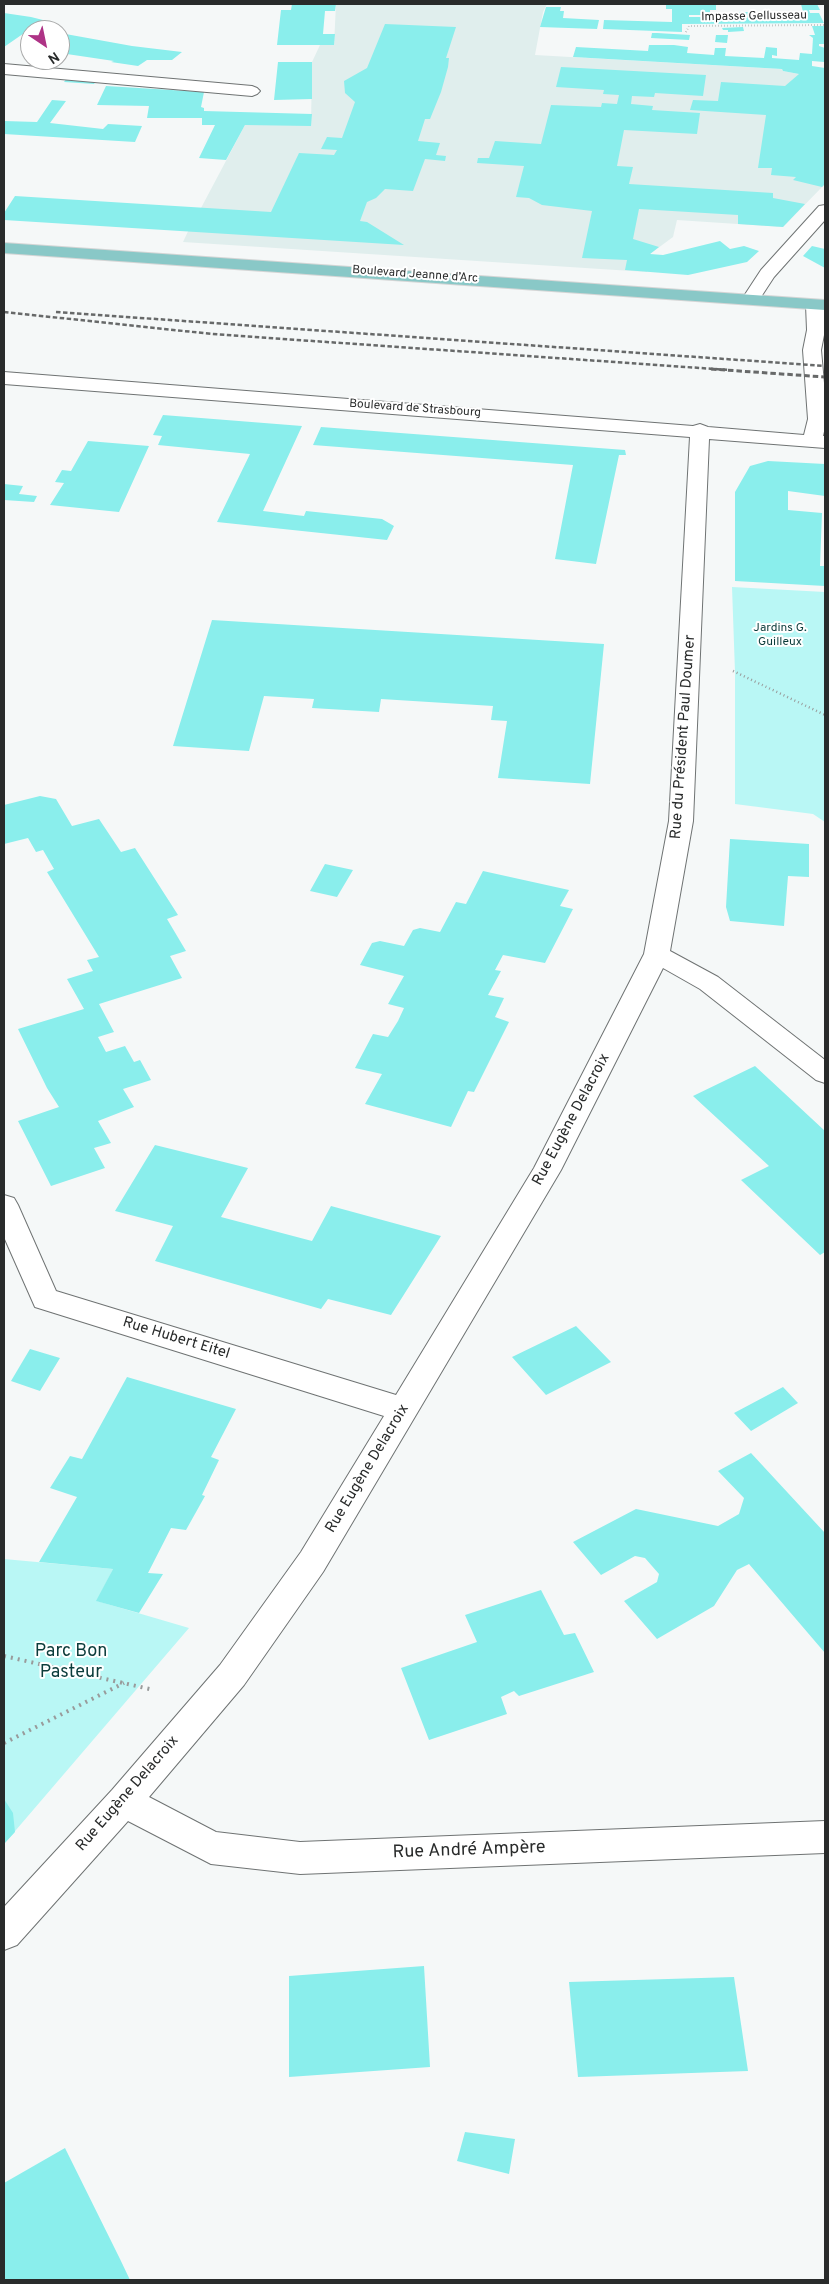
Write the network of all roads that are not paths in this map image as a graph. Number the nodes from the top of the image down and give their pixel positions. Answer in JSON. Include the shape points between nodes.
{"nodes":[{"id":1,"x":4,"y":69,"type":"edge"},
{"id":2,"x":252,"y":91,"type":"dead end"},
{"id":3,"x":825,"y":210,"type":"edge"},
{"id":4,"x":4,"y":248,"type":"edge"},
{"id":5,"x":751,"y":299,"type":"junction"},
{"id":6,"x":820,"y":305,"type":"edge"},
{"id":7,"x":4,"y":378,"type":"edge"},
{"id":8,"x":700,"y":430,"type":"junction"},
{"id":9,"x":819,"y":440,"type":"edge"},
{"id":10,"x":657,"y":954,"type":"junction"},
{"id":11,"x":825,"y":1074,"type":"edge"},
{"id":12,"x":4,"y":1205,"type":"edge"},
{"id":13,"x":404,"y":1410,"type":"junction"},
{"id":14,"x":124,"y":1801,"type":"junction"},
{"id":15,"x":825,"y":1837,"type":"edge"},
{"id":16,"x":4,"y":1933,"type":"edge"}],
"edges":[{"from":1,"to":2,"type":"street"},
{"from":3,"to":5,"type":"street","via":[[767,274]]},
{"from":4,"to":5,"type":"main road","name":"Boulevard Jeanne d’Arc"},
{"from":5,"to":6,"type":"main road","name":"Boulevard Jeanne d’Arc"},
{"from":6,"to":9,"type":"street","via":[[812,350]]},
{"from":7,"to":8,"type":"street","name":"Boulevard de Strasbourg"},
{"from":8,"to":9,"type":"street","name":"Boulevard de Strasbourg"},
{"from":8,"to":10,"type":"street","name":"Rue du Président Paul Doumer","via":[[681,821]]},
{"from":10,"to":11,"type":"street","via":[[709,983]]},
{"from":10,"to":13,"type":"street","name":"Rue Eugène Delacroix","via":[[547,1170]]},
{"from":12,"to":13,"type":"street","name":"Rue Hubert Eitel","via":[[45,1299]]},
{"from":13,"to":14,"type":"street","name":"Rue Eugène Delacroix","via":[[312,1562],[232,1675]]},
{"from":14,"to":15,"type":"street","name":"Rue André Ampère","via":[[211,1848],[300,1858]]},
{"from":14,"to":16,"type":"street","name":"Rue Eugène Delacroix"}]}
